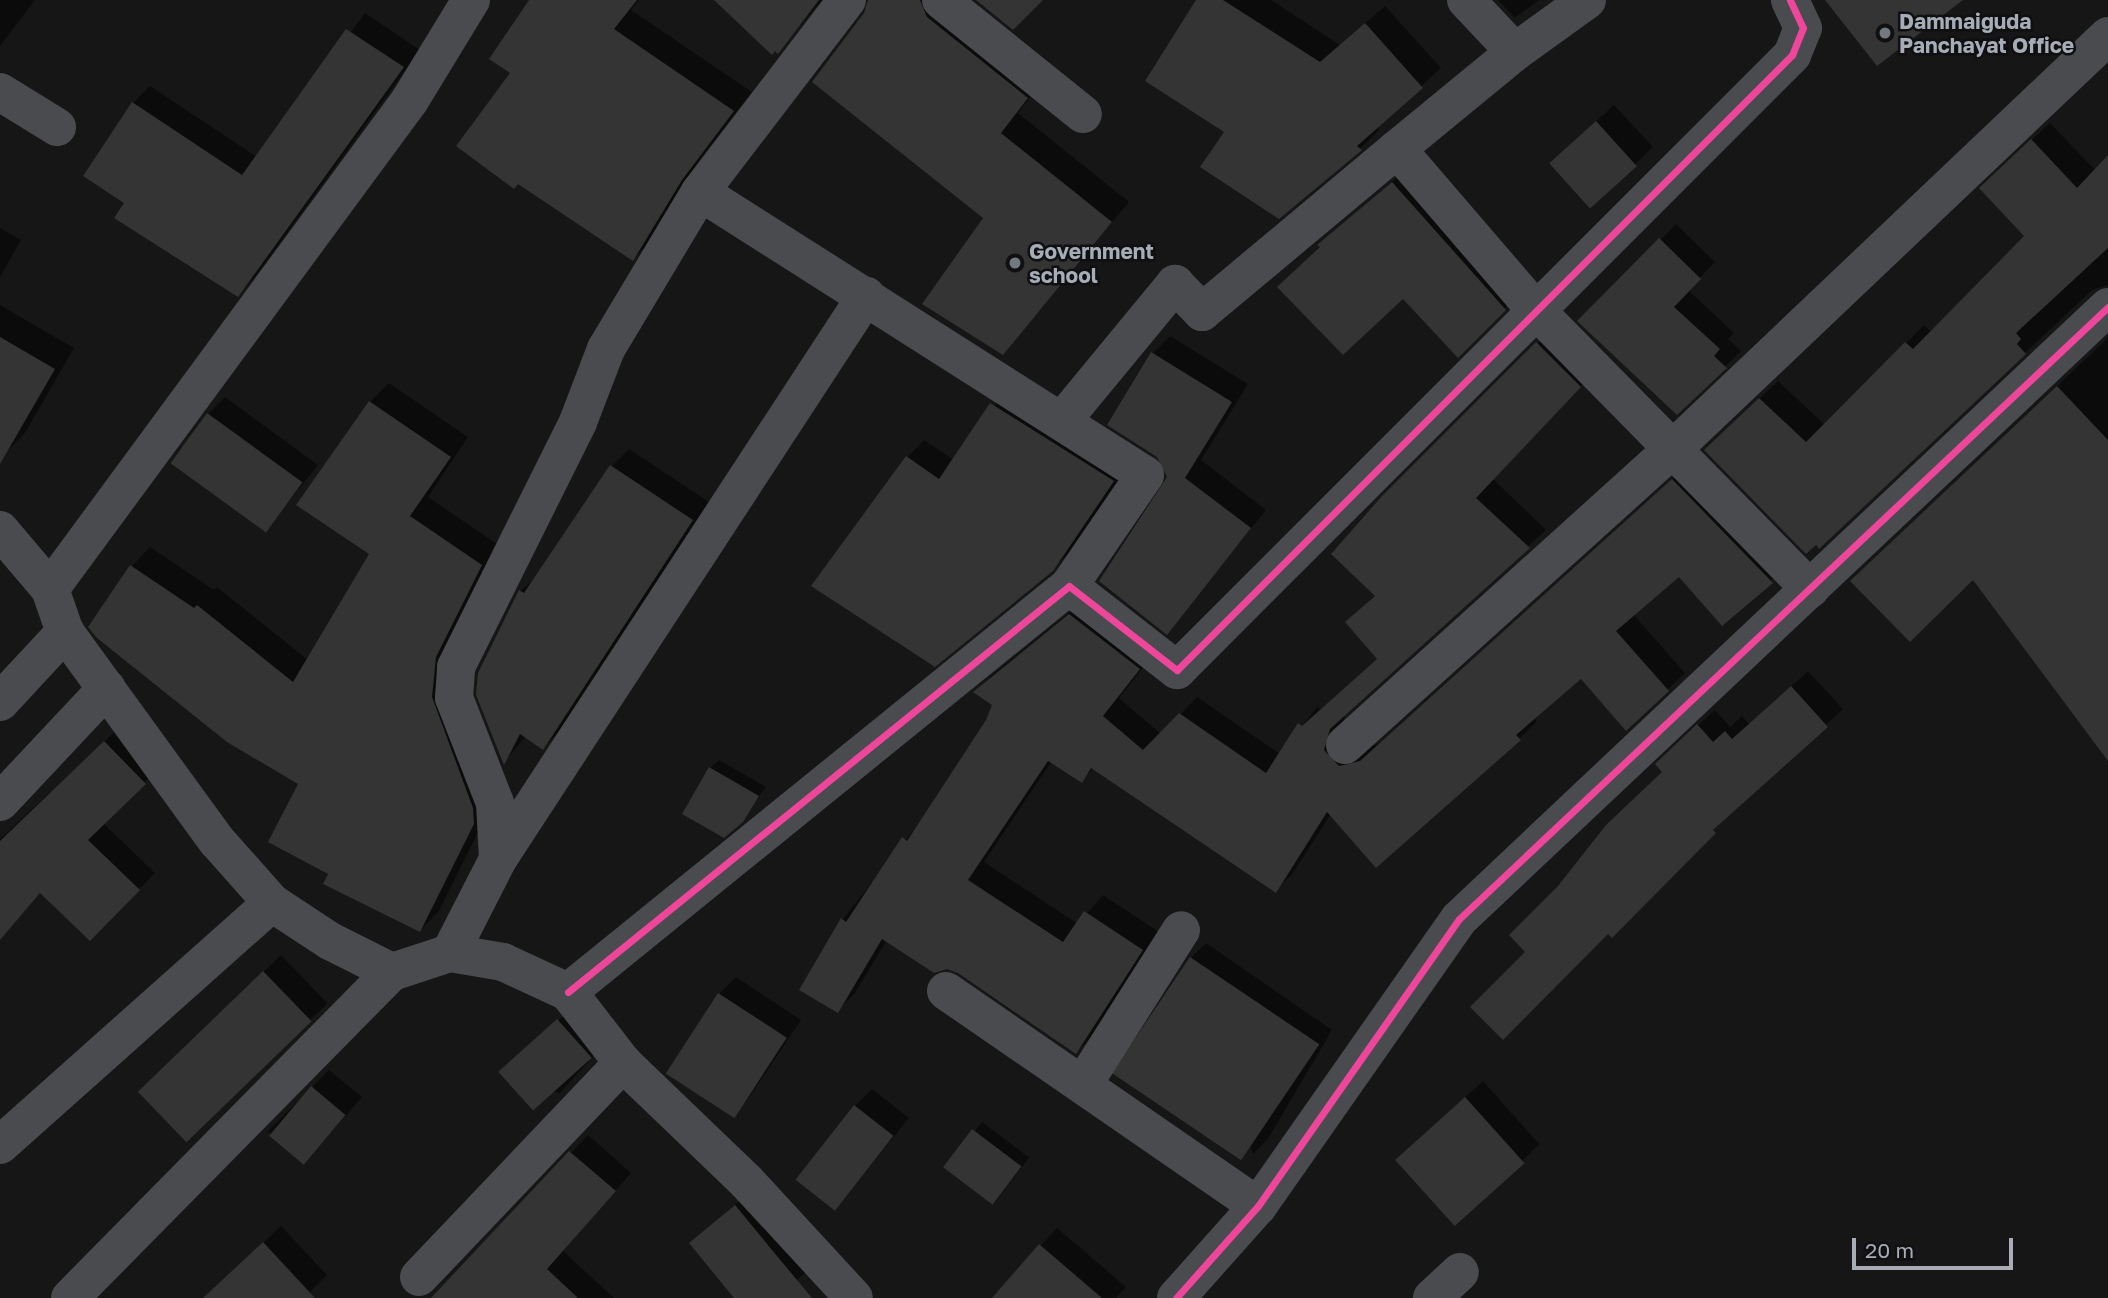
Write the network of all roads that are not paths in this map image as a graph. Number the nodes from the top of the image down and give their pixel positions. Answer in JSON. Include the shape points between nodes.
{"nodes":[{"id":1,"x":471,"y":0,"type":"edge"},
{"id":2,"x":848,"y":0,"type":"edge"},
{"id":3,"x":941,"y":0,"type":"edge"},
{"id":4,"x":1466,"y":0,"type":"edge"},
{"id":5,"x":1587,"y":0,"type":"edge"},
{"id":6,"x":1790,"y":0,"type":"edge"},
{"id":7,"x":2108,"y":36,"type":"edge"},
{"id":8,"x":1515,"y":52,"type":"junction"},
{"id":9,"x":0,"y":92,"type":"edge"},
{"id":10,"x":1083,"y":114,"type":"dead end"},
{"id":11,"x":57,"y":127,"type":"dead end"},
{"id":12,"x":1397,"y":149,"type":"junction"},
{"id":13,"x":700,"y":192,"type":"junction"},
{"id":14,"x":866,"y":296,"type":"junction"},
{"id":15,"x":2108,"y":307,"type":"edge"},
{"id":16,"x":1534,"y":308,"type":"junction"},
{"id":17,"x":1062,"y":421,"type":"junction"},
{"id":18,"x":1675,"y":447,"type":"junction"},
{"id":19,"x":0,"y":530,"type":"edge"},
{"id":20,"x":1069,"y":586,"type":"junction"},
{"id":21,"x":50,"y":589,"type":"junction"},
{"id":22,"x":1811,"y":589,"type":"junction"},
{"id":23,"x":65,"y":632,"type":"junction"},
{"id":24,"x":107,"y":688,"type":"junction"},
{"id":25,"x":0,"y":702,"type":"edge"},
{"id":26,"x":1345,"y":745,"type":"dead end"},
{"id":27,"x":0,"y":802,"type":"edge"},
{"id":28,"x":498,"y":859,"type":"junction"},
{"id":29,"x":272,"y":903,"type":"junction"},
{"id":30,"x":1181,"y":930,"type":"dead end"},
{"id":31,"x":450,"y":953,"type":"junction"},
{"id":32,"x":392,"y":972,"type":"junction"},
{"id":33,"x":946,"y":991,"type":"dead end"},
{"id":34,"x":568,"y":992,"type":"junction"},
{"id":35,"x":623,"y":1063,"type":"junction"},
{"id":36,"x":1084,"y":1083,"type":"junction"},
{"id":37,"x":0,"y":1145,"type":"edge"},
{"id":38,"x":1258,"y":1206,"type":"junction"},
{"id":39,"x":1460,"y":1272,"type":"dead end"},
{"id":40,"x":419,"y":1277,"type":"dead end"},
{"id":41,"x":70,"y":1298,"type":"edge"},
{"id":42,"x":854,"y":1298,"type":"edge"},
{"id":43,"x":1176,"y":1298,"type":"edge"},
{"id":44,"x":1432,"y":1298,"type":"edge"}],
"edges":[{"from":1,"to":21,"type":"street","via":[[410,100]]},
{"from":2,"to":13,"type":"street"},
{"from":3,"to":10,"type":"street"},
{"from":4,"to":8,"type":"street"},
{"from":5,"to":8,"type":"street"},
{"from":6,"to":16,"type":"street","via":[[1803,29],[1792,55]]},
{"from":7,"to":18,"type":"street"},
{"from":8,"to":12,"type":"street"},
{"from":9,"to":11,"type":"street"},
{"from":12,"to":16,"type":"street"},
{"from":12,"to":17,"type":"street","via":[[1202,312],[1175,284]]},
{"from":13,"to":14,"type":"street"},
{"from":13,"to":28,"type":"street","via":[[606,349],[578,422],[456,667],[453,698],[495,803]]},
{"from":14,"to":17,"type":"street"},
{"from":14,"to":28,"type":"street"},
{"from":15,"to":22,"type":"street"},
{"from":16,"to":18,"type":"street"},
{"from":16,"to":20,"type":"street","via":[[1177,670]]},
{"from":17,"to":20,"type":"street","via":[[1145,475]]},
{"from":18,"to":22,"type":"street"},
{"from":18,"to":26,"type":"street"},
{"from":19,"to":21,"type":"street"},
{"from":20,"to":34,"type":"street"},
{"from":21,"to":23,"type":"street"},
{"from":22,"to":38,"type":"street","via":[[1459,919]]},
{"from":23,"to":24,"type":"street"},
{"from":23,"to":25,"type":"street"},
{"from":24,"to":27,"type":"street"},
{"from":24,"to":29,"type":"street","via":[[217,841]]},
{"from":28,"to":31,"type":"street"},
{"from":29,"to":32,"type":"street","via":[[330,941]]},
{"from":29,"to":37,"type":"street"},
{"from":30,"to":36,"type":"street"},
{"from":31,"to":32,"type":"street"},
{"from":31,"to":34,"type":"street","via":[[503,962]]},
{"from":32,"to":41,"type":"street"},
{"from":33,"to":36,"type":"street"},
{"from":34,"to":35,"type":"street"},
{"from":35,"to":40,"type":"street"},
{"from":35,"to":42,"type":"street","via":[[746,1181]]},
{"from":36,"to":38,"type":"street"},
{"from":38,"to":43,"type":"street"},
{"from":39,"to":44,"type":"street"}]}
